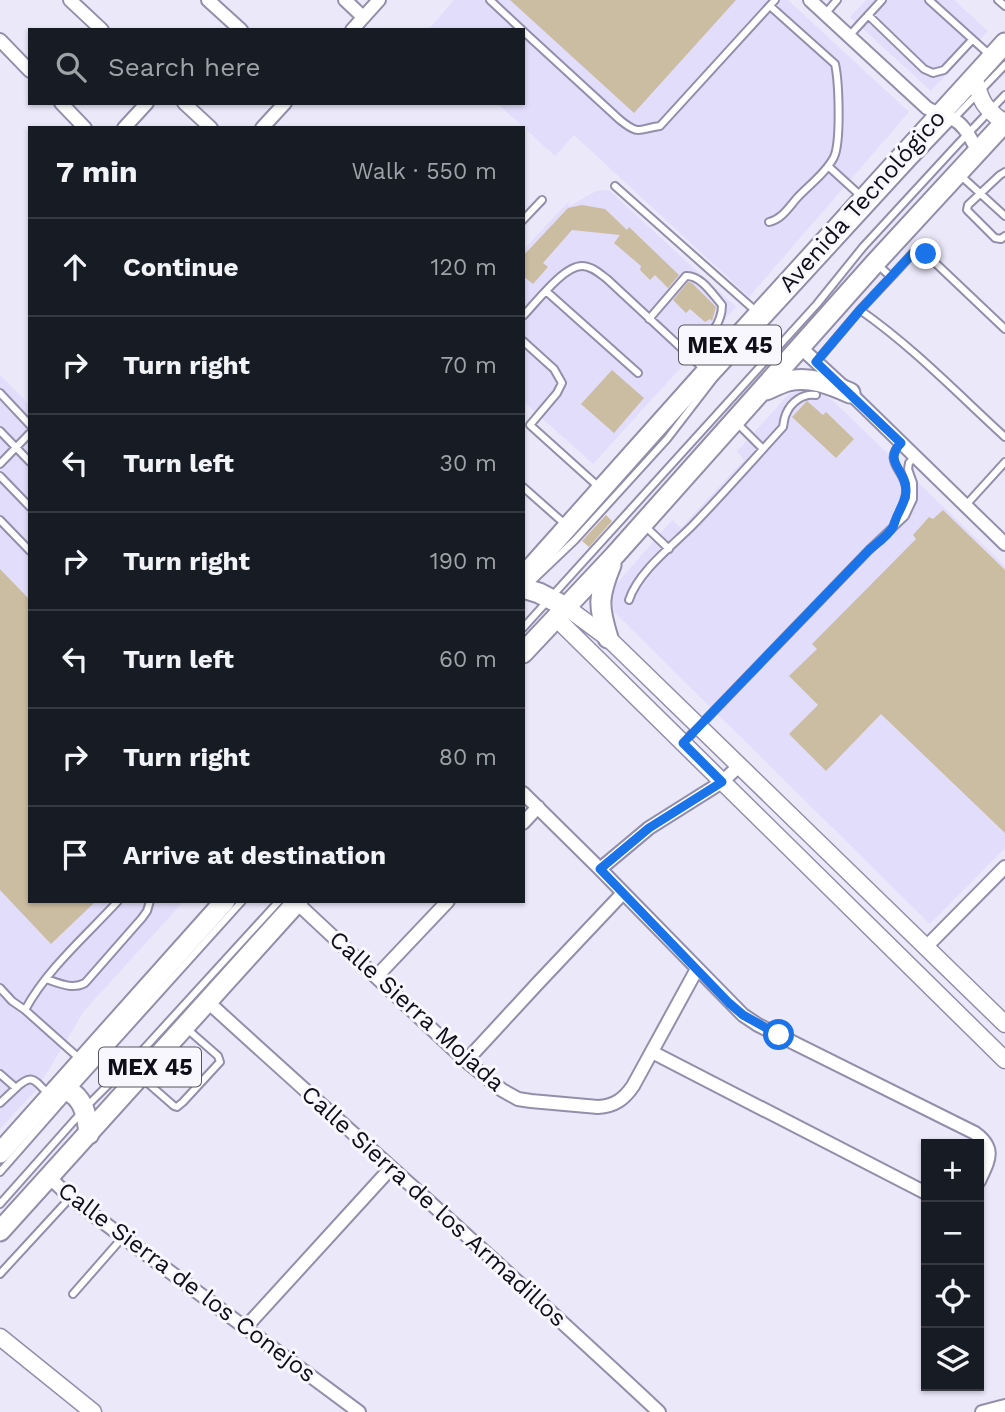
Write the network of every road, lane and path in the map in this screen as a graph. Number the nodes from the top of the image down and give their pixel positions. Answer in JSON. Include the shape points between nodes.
{"nodes":[{"id":1,"x":70,"y":0,"type":"edge"},
{"id":2,"x":208,"y":0,"type":"edge"},
{"id":3,"x":345,"y":0,"type":"edge"},
{"id":4,"x":379,"y":0,"type":"edge"},
{"id":5,"x":490,"y":0,"type":"edge"},
{"id":6,"x":775,"y":0,"type":"edge"},
{"id":7,"x":810,"y":0,"type":"edge"},
{"id":8,"x":837,"y":0,"type":"edge"},
{"id":9,"x":882,"y":0,"type":"edge"},
{"id":10,"x":929,"y":0,"type":"edge"},
{"id":11,"x":998,"y":0,"type":"edge"},
{"id":12,"x":769,"y":6,"type":"junction"},
{"id":13,"x":1005,"y":6,"type":"edge"},
{"id":14,"x":825,"y":14,"type":"junction"},
{"id":15,"x":868,"y":15,"type":"junction"},
{"id":16,"x":363,"y":17,"type":"junction"},
{"id":17,"x":100,"y":28,"type":"edge"},
{"id":18,"x":239,"y":28,"type":"edge"},
{"id":19,"x":354,"y":28,"type":"edge"},
{"id":20,"x":521,"y":28,"type":"edge"},
{"id":21,"x":525,"y":32,"type":"edge"},
{"id":22,"x":849,"y":36,"type":"junction"},
{"id":23,"x":0,"y":40,"type":"edge"},
{"id":24,"x":972,"y":40,"type":"junction"},
{"id":25,"x":1001,"y":55,"type":"edge"},
{"id":26,"x":28,"y":69,"type":"edge"},
{"id":27,"x":976,"y":85,"type":"junction"},
{"id":28,"x":1005,"y":96,"type":"edge"},
{"id":29,"x":63,"y":105,"type":"edge"},
{"id":30,"x":145,"y":105,"type":"edge"},
{"id":31,"x":186,"y":105,"type":"edge"},
{"id":32,"x":283,"y":105,"type":"edge"},
{"id":33,"x":946,"y":117,"type":"junction"},
{"id":34,"x":1001,"y":120,"type":"edge"},
{"id":35,"x":83,"y":126,"type":"edge"},
{"id":36,"x":126,"y":126,"type":"edge"},
{"id":37,"x":209,"y":126,"type":"edge"},
{"id":38,"x":264,"y":126,"type":"edge"},
{"id":39,"x":973,"y":142,"type":"junction"},
{"id":40,"x":828,"y":166,"type":"junction"},
{"id":41,"x":1005,"y":172,"type":"edge"},
{"id":42,"x":958,"y":173,"type":"junction"},
{"id":43,"x":615,"y":186,"type":"dead end"},
{"id":44,"x":980,"y":194,"type":"junction"},
{"id":45,"x":863,"y":198,"type":"junction"},
{"id":46,"x":542,"y":200,"type":"dead end"},
{"id":47,"x":1005,"y":216,"type":"edge"},
{"id":48,"x":525,"y":218,"type":"edge"},
{"id":49,"x":769,"y":222,"type":"dead end"},
{"id":50,"x":1005,"y":236,"type":"edge"},
{"id":51,"x":875,"y":263,"type":"junction"},
{"id":52,"x":891,"y":276,"type":"junction"},
{"id":53,"x":546,"y":291,"type":"junction"},
{"id":54,"x":860,"y":310,"type":"junction"},
{"id":55,"x":525,"y":314,"type":"edge"},
{"id":56,"x":760,"y":314,"type":"junction"},
{"id":57,"x":649,"y":319,"type":"junction"},
{"id":58,"x":1005,"y":328,"type":"edge"},
{"id":59,"x":525,"y":343,"type":"edge"},
{"id":60,"x":800,"y":347,"type":"junction"},
{"id":61,"x":689,"y":355,"type":"junction"},
{"id":62,"x":816,"y":362,"type":"junction"},
{"id":63,"x":706,"y":372,"type":"junction"},
{"id":64,"x":638,"y":373,"type":"dead end"},
{"id":65,"x":762,"y":391,"type":"junction"},
{"id":66,"x":0,"y":393,"type":"edge"},
{"id":67,"x":850,"y":393,"type":"junction"},
{"id":68,"x":816,"y":395,"type":"dead end"},
{"id":69,"x":525,"y":421,"type":"edge"},
{"id":70,"x":734,"y":421,"type":"junction"},
{"id":71,"x":28,"y":423,"type":"edge"},
{"id":72,"x":530,"y":425,"type":"junction"},
{"id":73,"x":0,"y":431,"type":"edge"},
{"id":74,"x":28,"y":435,"type":"edge"},
{"id":75,"x":1005,"y":437,"type":"edge"},
{"id":76,"x":901,"y":443,"type":"junction"},
{"id":77,"x":16,"y":447,"type":"junction"},
{"id":78,"x":763,"y":450,"type":"junction"},
{"id":79,"x":915,"y":456,"type":"junction"},
{"id":80,"x":28,"y":460,"type":"edge"},
{"id":81,"x":1005,"y":462,"type":"edge"},
{"id":82,"x":0,"y":464,"type":"edge"},
{"id":83,"x":0,"y":476,"type":"edge"},
{"id":84,"x":525,"y":488,"type":"edge"},
{"id":85,"x":602,"y":489,"type":"junction"},
{"id":86,"x":28,"y":505,"type":"edge"},
{"id":87,"x":966,"y":505,"type":"junction"},
{"id":88,"x":0,"y":520,"type":"edge"},
{"id":89,"x":643,"y":524,"type":"junction"},
{"id":90,"x":568,"y":527,"type":"junction"},
{"id":91,"x":892,"y":530,"type":"junction"},
{"id":92,"x":1005,"y":544,"type":"edge"},
{"id":93,"x":28,"y":549,"type":"edge"},
{"id":94,"x":669,"y":549,"type":"junction"},
{"id":95,"x":615,"y":555,"type":"junction"},
{"id":96,"x":525,"y":585,"type":"edge"},
{"id":97,"x":525,"y":585,"type":"edge"},
{"id":98,"x":525,"y":587,"type":"edge"},
{"id":99,"x":629,"y":600,"type":"dead end"},
{"id":100,"x":558,"y":608,"type":"junction"},
{"id":101,"x":525,"y":627,"type":"edge"},
{"id":102,"x":608,"y":638,"type":"junction"},
{"id":103,"x":525,"y":650,"type":"edge"},
{"id":104,"x":699,"y":726,"type":"junction"},
{"id":105,"x":683,"y":743,"type":"junction"},
{"id":106,"x":740,"y":765,"type":"junction"},
{"id":107,"x":722,"y":782,"type":"junction"},
{"id":108,"x":525,"y":795,"type":"edge"},
{"id":109,"x":538,"y":807,"type":"junction"},
{"id":110,"x":525,"y":821,"type":"edge"},
{"id":111,"x":1005,"y":867,"type":"edge"},
{"id":112,"x":600,"y":869,"type":"junction"},
{"id":113,"x":623,"y":893,"type":"junction"},
{"id":114,"x":116,"y":903,"type":"edge"},
{"id":115,"x":149,"y":903,"type":"edge"},
{"id":116,"x":223,"y":903,"type":"edge"},
{"id":117,"x":240,"y":903,"type":"edge"},
{"id":118,"x":290,"y":903,"type":"edge"},
{"id":119,"x":290,"y":903,"type":"edge"},
{"id":120,"x":292,"y":903,"type":"edge"},
{"id":121,"x":446,"y":903,"type":"edge"},
{"id":122,"x":927,"y":946,"type":"junction"},
{"id":123,"x":697,"y":969,"type":"junction"},
{"id":124,"x":376,"y":977,"type":"junction"},
{"id":125,"x":46,"y":979,"type":"junction"},
{"id":126,"x":0,"y":988,"type":"edge"},
{"id":127,"x":208,"y":1002,"type":"junction"},
{"id":128,"x":25,"y":1010,"type":"junction"},
{"id":129,"x":1005,"y":1024,"type":"edge"},
{"id":130,"x":185,"y":1027,"type":"junction"},
{"id":131,"x":652,"y":1052,"type":"junction"},
{"id":132,"x":82,"y":1060,"type":"junction"},
{"id":133,"x":1005,"y":1060,"type":"edge"},
{"id":134,"x":466,"y":1061,"type":"junction"},
{"id":135,"x":0,"y":1074,"type":"edge"},
{"id":136,"x":141,"y":1076,"type":"junction"},
{"id":137,"x":16,"y":1088,"type":"junction"},
{"id":138,"x":59,"y":1092,"type":"junction"},
{"id":139,"x":0,"y":1103,"type":"edge"},
{"id":140,"x":85,"y":1108,"type":"junction"},
{"id":141,"x":89,"y":1134,"type":"junction"},
{"id":142,"x":983,"y":1139,"type":"edge"},
{"id":143,"x":984,"y":1141,"type":"edge"},
{"id":144,"x":0,"y":1153,"type":"edge"},
{"id":145,"x":391,"y":1168,"type":"junction"},
{"id":146,"x":984,"y":1171,"type":"edge"},
{"id":147,"x":0,"y":1172,"type":"edge"},
{"id":148,"x":49,"y":1177,"type":"junction"},
{"id":149,"x":921,"y":1190,"type":"edge"},
{"id":150,"x":71,"y":1198,"type":"junction"},
{"id":151,"x":0,"y":1204,"type":"edge"},
{"id":152,"x":0,"y":1231,"type":"edge"},
{"id":153,"x":123,"y":1237,"type":"junction"},
{"id":154,"x":0,"y":1273,"type":"edge"},
{"id":155,"x":74,"y":1294,"type":"dead end"},
{"id":156,"x":245,"y":1328,"type":"junction"},
{"id":157,"x":0,"y":1337,"type":"edge"},
{"id":158,"x":1005,"y":1406,"type":"edge"},
{"id":159,"x":93,"y":1412,"type":"edge"},
{"id":160,"x":359,"y":1412,"type":"edge"},
{"id":161,"x":659,"y":1412,"type":"edge"},
{"id":162,"x":982,"y":1412,"type":"edge"}],
"edges":[{"from":1,"to":17,"type":"street"},
{"from":2,"to":18,"type":"street"},
{"from":3,"to":16,"type":"street"},
{"from":4,"to":16,"type":"street"},
{"from":5,"to":20,"type":"lane"},
{"from":6,"to":12,"type":"lane"},
{"from":7,"to":14,"type":"street"},
{"from":8,"to":14,"type":"lane"},
{"from":9,"to":15,"type":"lane"},
{"from":10,"to":24,"type":"lane"},
{"from":11,"to":13,"type":"lane"},
{"from":12,"to":21,"type":"lane","via":[[660,126],[638,131],[629,128]]},
{"from":12,"to":40,"type":"lane","via":[[835,64],[836,148]]},
{"from":14,"to":22,"type":"street"},
{"from":15,"to":22,"type":"lane"},
{"from":15,"to":24,"type":"lane","via":[[933,73],[944,70]]},
{"from":16,"to":19,"type":"street"},
{"from":22,"to":33,"type":"street","via":[[927,108]]},
{"from":23,"to":26,"type":"street"},
{"from":24,"to":25,"type":"lane"},
{"from":25,"to":27,"type":"main road","name":"Avenida Tecnológico","number":"MEX 45"},
{"from":27,"to":33,"type":"main road","name":"Avenida Tecnológico","number":"MEX 45"},
{"from":27,"to":34,"type":"street","via":[[983,103]]},
{"from":28,"to":34,"type":"lane"},
{"from":29,"to":35,"type":"street"},
{"from":30,"to":36,"type":"street"},
{"from":31,"to":37,"type":"street"},
{"from":32,"to":38,"type":"street"},
{"from":33,"to":39,"type":"street","via":[[961,124]]},
{"from":33,"to":45,"type":"main road","name":"Avenida Tecnológico","number":"MEX 45"},
{"from":33,"to":96,"type":"lane","via":[[714,378],[667,439],[590,524]]},
{"from":34,"to":39,"type":"main road","name":"Avenida Tecnológico","number":"MEX 45"},
{"from":39,"to":42,"type":"main road","name":"Avenida Tecnológico","number":"MEX 45"},
{"from":39,"to":100,"type":"lane","via":[[863,247]]},
{"from":40,"to":45,"type":"lane"},
{"from":40,"to":49,"type":"lane","via":[[783,214]]},
{"from":41,"to":44,"type":"lane"},
{"from":42,"to":44,"type":"lane"},
{"from":42,"to":51,"type":"main road","name":"Avenida Tecnológico","number":"MEX 45"},
{"from":43,"to":56,"type":"lane"},
{"from":44,"to":47,"type":"lane"},
{"from":44,"to":50,"type":"lane","via":[[967,210],[995,238]]},
{"from":45,"to":56,"type":"main road","name":"Avenida Tecnológico","number":"MEX 45"},
{"from":46,"to":48,"type":"lane"},
{"from":51,"to":52,"type":"lane"},
{"from":51,"to":60,"type":"main road","name":"Avenida Tecnológico","number":"MEX 45"},
{"from":52,"to":54,"type":"lane"},
{"from":52,"to":58,"type":"lane","via":[[913,253],[926,254]]},
{"from":53,"to":55,"type":"lane"},
{"from":53,"to":57,"type":"lane","via":[[568,271],[583,265],[607,279]]},
{"from":53,"to":64,"type":"lane"},
{"from":54,"to":62,"type":"lane"},
{"from":54,"to":75,"type":"lane","via":[[885,327]]},
{"from":56,"to":63,"type":"main road","name":"Avenida Tecnológico","number":"MEX 45"},
{"from":57,"to":61,"type":"lane"},
{"from":57,"to":61,"type":"lane","via":[[686,276],[703,284],[722,306],[722,316]]},
{"from":59,"to":72,"type":"lane","via":[[554,369],[562,383]]},
{"from":60,"to":62,"type":"street"},
{"from":60,"to":65,"type":"main road","name":"Avenida Tecnológico","number":"MEX 45"},
{"from":61,"to":63,"type":"lane"},
{"from":62,"to":67,"type":"street"},
{"from":63,"to":85,"type":"main road","name":"Avenida Tecnológico","number":"MEX 45"},
{"from":65,"to":67,"type":"main road","via":[[804,380]]},
{"from":65,"to":70,"type":"main road","name":"Avenida Tecnológico","number":"MEX 45"},
{"from":66,"to":71,"type":"lane"},
{"from":67,"to":76,"type":"street"},
{"from":68,"to":78,"type":"lane","via":[[808,393],[798,399]]},
{"from":69,"to":72,"type":"lane"},
{"from":70,"to":78,"type":"lane"},
{"from":70,"to":89,"type":"main road","name":"Avenida Tecnológico","number":"MEX 45"},
{"from":72,"to":85,"type":"lane"},
{"from":73,"to":77,"type":"lane"},
{"from":74,"to":77,"type":"lane"},
{"from":76,"to":79,"type":"street"},
{"from":76,"to":91,"type":"lane","via":[[893,456],[906,494]]},
{"from":77,"to":80,"type":"lane"},
{"from":77,"to":82,"type":"lane"},
{"from":78,"to":94,"type":"lane"},
{"from":79,"to":87,"type":"street"},
{"from":79,"to":91,"type":"lane","via":[[908,469],[913,499]]},
{"from":81,"to":87,"type":"lane"},
{"from":83,"to":86,"type":"lane"},
{"from":84,"to":90,"type":"lane"},
{"from":85,"to":90,"type":"main road","name":"Avenida Tecnológico","number":"MEX 45"},
{"from":87,"to":92,"type":"street"},
{"from":88,"to":93,"type":"lane"},
{"from":89,"to":94,"type":"lane"},
{"from":89,"to":95,"type":"main road","name":"Avenida Tecnológico","number":"MEX 45"},
{"from":90,"to":97,"type":"main road","name":"Avenida Tecnológico","number":"MEX 45"},
{"from":91,"to":104,"type":"lane"},
{"from":94,"to":99,"type":"lane","via":[[647,571]]},
{"from":95,"to":100,"type":"main road","name":"Avenida Tecnológico","number":"MEX 45"},
{"from":95,"to":102,"type":"main road","via":[[600,597]]},
{"from":98,"to":100,"type":"main road"},
{"from":100,"to":101,"type":"lane"},
{"from":100,"to":102,"type":"street"},
{"from":100,"to":103,"type":"main road","name":"Avenida Tecnológico","number":"MEX 45"},
{"from":100,"to":105,"type":"street"},
{"from":102,"to":104,"type":"street"},
{"from":104,"to":105,"type":"lane"},
{"from":104,"to":106,"type":"street"},
{"from":105,"to":107,"type":"street"},
{"from":106,"to":107,"type":"street"},
{"from":106,"to":122,"type":"street"},
{"from":107,"to":112,"type":"street","via":[[649,828]]},
{"from":107,"to":133,"type":"street"},
{"from":108,"to":109,"type":"street"},
{"from":109,"to":110,"type":"street"},
{"from":109,"to":112,"type":"street"},
{"from":111,"to":122,"type":"street"},
{"from":112,"to":113,"type":"street"},
{"from":113,"to":123,"type":"street"},
{"from":113,"to":134,"type":"street"},
{"from":114,"to":125,"type":"lane"},
{"from":115,"to":125,"type":"lane","via":[[142,918],[81,986]]},
{"from":116,"to":132,"type":"main road","number":"MEX 45"},
{"from":117,"to":138,"type":"lane"},
{"from":118,"to":127,"type":"main road","number":"MEX 45"},
{"from":119,"to":140,"type":"lane"},
{"from":120,"to":124,"type":"street","name":"Calle Sierra Mojada"},
{"from":121,"to":124,"type":"street"},
{"from":122,"to":129,"type":"street"},
{"from":123,"to":131,"type":"street"},
{"from":123,"to":142,"type":"street","via":[[758,1025]]},
{"from":124,"to":134,"type":"street","name":"Calle Sierra Mojada"},
{"from":125,"to":128,"type":"lane"},
{"from":126,"to":128,"type":"lane"},
{"from":127,"to":130,"type":"main road","number":"MEX 45"},
{"from":127,"to":145,"type":"street","name":"Calle Sierra de los Armadillos"},
{"from":128,"to":132,"type":"lane"},
{"from":130,"to":136,"type":"main road","number":"MEX 45"},
{"from":130,"to":136,"type":"lane","via":[[220,1062],[177,1107]]},
{"from":131,"to":134,"type":"street","name":"Calle Sierra Mojada","via":[[626,1096],[598,1107],[518,1099]]},
{"from":131,"to":149,"type":"street"},
{"from":132,"to":138,"type":"main road","number":"MEX 45"},
{"from":135,"to":137,"type":"lane"},
{"from":136,"to":141,"type":"main road","number":"MEX 45"},
{"from":137,"to":138,"type":"lane","via":[[28,1079]]},
{"from":137,"to":139,"type":"lane"},
{"from":138,"to":140,"type":"main road"},
{"from":138,"to":144,"type":"main road","number":"MEX 45"},
{"from":138,"to":147,"type":"lane"},
{"from":140,"to":141,"type":"main road"},
{"from":140,"to":151,"type":"lane"},
{"from":141,"to":148,"type":"main road","number":"MEX 45"},
{"from":143,"to":146,"type":"street","via":[[990,1158]]},
{"from":145,"to":156,"type":"street"},
{"from":145,"to":161,"type":"street","name":"Calle Sierra de los Armadillos"},
{"from":148,"to":150,"type":"street","name":"Calle Sierra de los Conejos"},
{"from":148,"to":152,"type":"main road","number":"MEX 45"},
{"from":150,"to":153,"type":"street","name":"Calle Sierra de los Conejos"},
{"from":150,"to":154,"type":"lane"},
{"from":153,"to":155,"type":"lane"},
{"from":153,"to":156,"type":"street","name":"Calle Sierra de los Conejos"},
{"from":156,"to":160,"type":"street","name":"Calle Sierra de los Conejos"},
{"from":157,"to":159,"type":"street"},
{"from":158,"to":162,"type":"street"}]}
